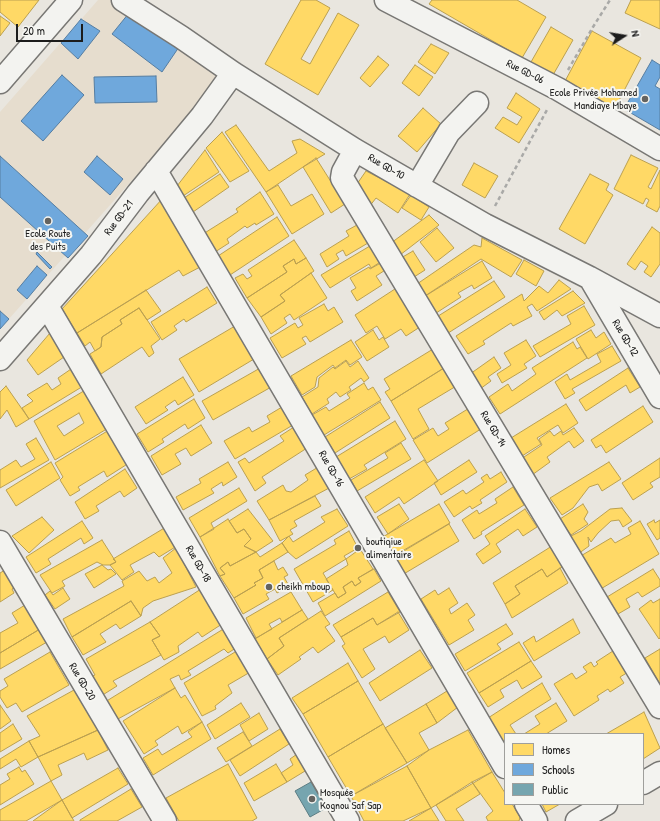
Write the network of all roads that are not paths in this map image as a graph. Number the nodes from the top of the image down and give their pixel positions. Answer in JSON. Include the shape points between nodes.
{"nodes":[{"id":1,"x":71,"y":0,"type":"edge"},
{"id":2,"x":123,"y":0,"type":"edge"},
{"id":3,"x":386,"y":0,"type":"edge"},
{"id":4,"x":233,"y":73,"type":"junction"},
{"id":5,"x":0,"y":82,"type":"edge"},
{"id":6,"x":477,"y":103,"type":"dead end"},
{"id":7,"x":660,"y":149,"type":"edge"},
{"id":8,"x":355,"y":150,"type":"junction"},
{"id":9,"x":156,"y":171,"type":"junction"},
{"id":10,"x":417,"y":186,"type":"junction"},
{"id":11,"x":590,"y":278,"type":"junction"},
{"id":12,"x":47,"y":306,"type":"junction"},
{"id":13,"x":660,"y":316,"type":"edge"},
{"id":14,"x":0,"y":359,"type":"edge"},
{"id":15,"x":660,"y":397,"type":"edge"},
{"id":16,"x":0,"y":542,"type":"edge"},
{"id":17,"x":660,"y":707,"type":"edge"},
{"id":18,"x":504,"y":765,"type":"edge"},
{"id":19,"x":660,"y":773,"type":"edge"},
{"id":20,"x":644,"y":781,"type":"edge"},
{"id":21,"x":527,"y":805,"type":"edge"},
{"id":22,"x":604,"y":805,"type":"edge"},
{"id":23,"x":165,"y":821,"type":"edge"},
{"id":24,"x":348,"y":821,"type":"edge"},
{"id":25,"x":536,"y":821,"type":"edge"},
{"id":26,"x":577,"y":821,"type":"edge"}],
"edges":[{"from":1,"to":5,"type":"street"},
{"from":2,"to":4,"type":"street","name":"Rue GD-10"},
{"from":3,"to":7,"type":"street","name":"Rue GD-06","via":[[558,89]]},
{"from":4,"to":8,"type":"street","name":"Rue GD-10"},
{"from":4,"to":9,"type":"street","name":"Rue GD-21","via":[[202,116]]},
{"from":6,"to":10,"type":"street","via":[[450,132]]},
{"from":8,"to":10,"type":"street","name":"Rue GD-10"},
{"from":8,"to":17,"type":"street","name":"Rue GD-14","via":[[342,178]]},
{"from":9,"to":12,"type":"street","name":"Rue GD-21","via":[[91,255]]},
{"from":9,"to":18,"type":"street","name":"Rue GD-16"},
{"from":10,"to":11,"type":"street","name":"Rue GD-10","via":[[485,225]]},
{"from":11,"to":13,"type":"street","name":"Rue GD-10"},
{"from":11,"to":15,"type":"street","name":"Rue GD-12"},
{"from":12,"to":14,"type":"street","name":"Rue GD-21"},
{"from":12,"to":24,"type":"street","name":"Rue GD-18"},
{"from":16,"to":23,"type":"street","name":"Rue GD-20"},
{"from":19,"to":20,"type":"street"},
{"from":21,"to":25,"type":"street"},
{"from":22,"to":26,"type":"street"}]}
